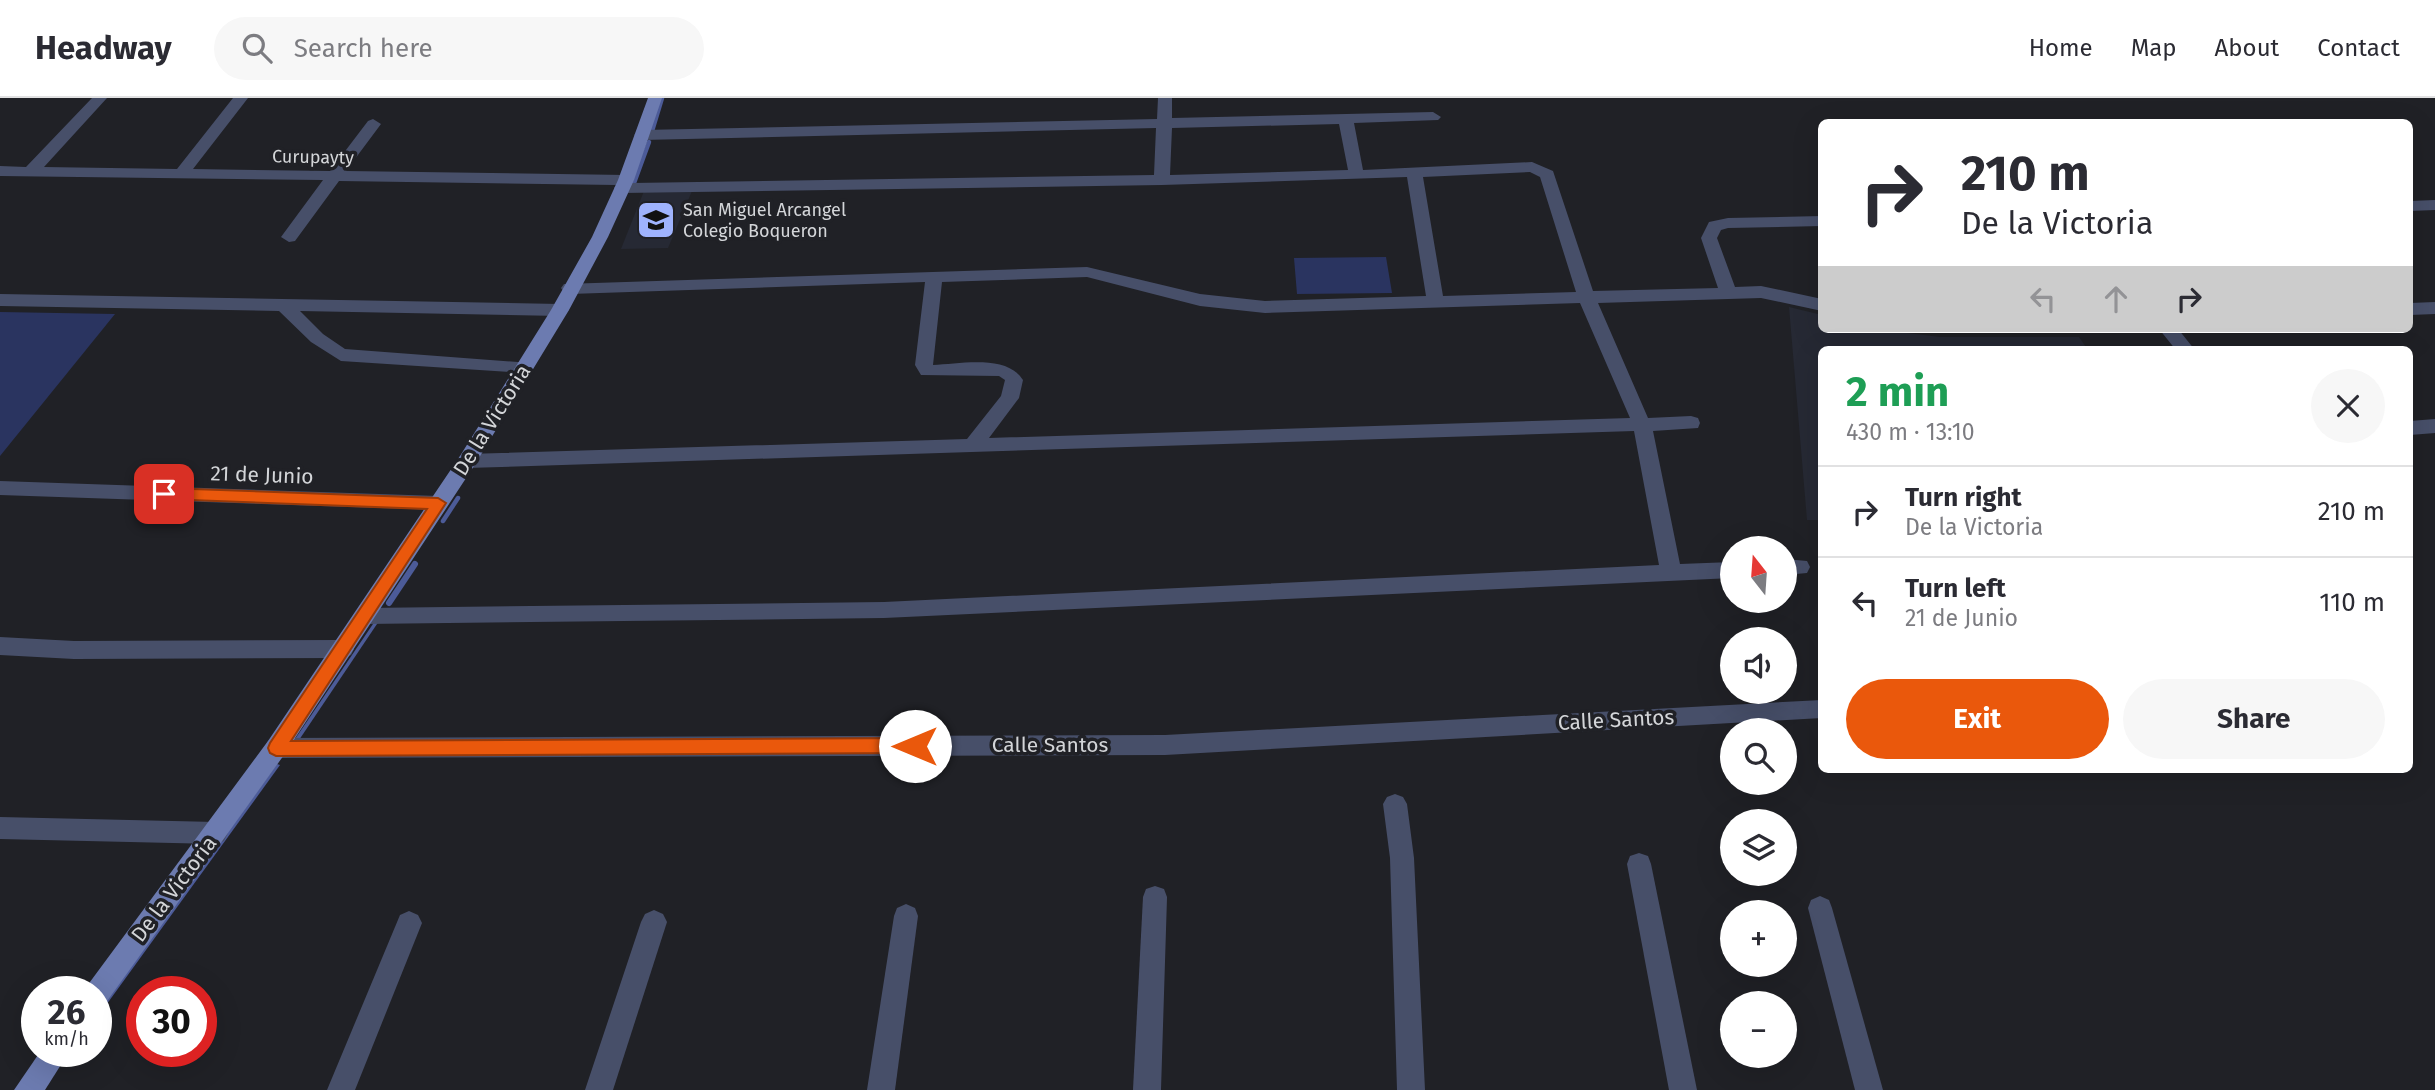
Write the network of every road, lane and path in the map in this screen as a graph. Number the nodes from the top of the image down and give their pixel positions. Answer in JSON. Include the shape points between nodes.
{"nodes":[{"id":1,"x":100,"y":98,"type":"edge"},
{"id":2,"x":241,"y":98,"type":"edge"},
{"id":3,"x":655,"y":98,"type":"edge"},
{"id":4,"x":1165,"y":98,"type":"edge"},
{"id":5,"x":1433,"y":117,"type":"dead end"},
{"id":6,"x":1346,"y":119,"type":"junction"},
{"id":7,"x":373,"y":124,"type":"dead end"},
{"id":8,"x":1164,"y":124,"type":"junction"},
{"id":9,"x":642,"y":135,"type":"junction"},
{"id":10,"x":0,"y":171,"type":"edge"},
{"id":11,"x":31,"y":172,"type":"junction"},
{"id":12,"x":1356,"y":173,"type":"junction"},
{"id":13,"x":1414,"y":173,"type":"junction"},
{"id":14,"x":181,"y":174,"type":"junction"},
{"id":15,"x":335,"y":177,"type":"junction"},
{"id":16,"x":1162,"y":180,"type":"junction"},
{"id":17,"x":624,"y":184,"type":"junction"},
{"id":18,"x":2435,"y":205,"type":"edge"},
{"id":19,"x":2413,"y":206,"type":"edge"},
{"id":20,"x":1818,"y":221,"type":"edge"},
{"id":21,"x":289,"y":237,"type":"dead end"},
{"id":22,"x":933,"y":277,"type":"junction"},
{"id":23,"x":570,"y":288,"type":"junction"},
{"id":24,"x":1728,"y":292,"type":"junction"},
{"id":25,"x":1586,"y":296,"type":"junction"},
{"id":26,"x":0,"y":300,"type":"edge"},
{"id":27,"x":1435,"y":301,"type":"junction"},
{"id":28,"x":1818,"y":304,"type":"edge"},
{"id":29,"x":284,"y":305,"type":"junction"},
{"id":30,"x":2413,"y":309,"type":"edge"},
{"id":31,"x":2435,"y":309,"type":"edge"},
{"id":32,"x":560,"y":310,"type":"junction"},
{"id":33,"x":524,"y":367,"type":"junction"},
{"id":34,"x":1691,"y":423,"type":"dead end"},
{"id":35,"x":1642,"y":425,"type":"junction"},
{"id":36,"x":2435,"y":426,"type":"edge"},
{"id":37,"x":2413,"y":428,"type":"edge"},
{"id":38,"x":972,"y":446,"type":"junction"},
{"id":39,"x":467,"y":461,"type":"junction"},
{"id":40,"x":0,"y":488,"type":"edge"},
{"id":41,"x":438,"y":503,"type":"junction"},
{"id":42,"x":1720,"y":571,"type":"edge"},
{"id":43,"x":1671,"y":573,"type":"junction"},
{"id":44,"x":365,"y":616,"type":"junction"},
{"id":45,"x":0,"y":646,"type":"edge"},
{"id":46,"x":343,"y":649,"type":"junction"},
{"id":47,"x":1818,"y":709,"type":"edge"},
{"id":48,"x":276,"y":748,"type":"junction"},
{"id":49,"x":1395,"y":804,"type":"dead end"},
{"id":50,"x":0,"y":828,"type":"edge"},
{"id":51,"x":216,"y":834,"type":"junction"},
{"id":52,"x":1639,"y":864,"type":"dead end"},
{"id":53,"x":1155,"y":897,"type":"dead end"},
{"id":54,"x":1820,"y":908,"type":"dead end"},
{"id":55,"x":906,"y":916,"type":"dead end"},
{"id":56,"x":654,"y":922,"type":"dead end"},
{"id":57,"x":409,"y":923,"type":"dead end"},
{"id":58,"x":110,"y":976,"type":"edge"},
{"id":59,"x":45,"y":1067,"type":"edge"},
{"id":60,"x":28,"y":1090,"type":"edge"},
{"id":61,"x":341,"y":1090,"type":"edge"},
{"id":62,"x":599,"y":1090,"type":"edge"},
{"id":63,"x":881,"y":1090,"type":"edge"},
{"id":64,"x":1147,"y":1090,"type":"edge"},
{"id":65,"x":1411,"y":1090,"type":"edge"},
{"id":66,"x":1683,"y":1090,"type":"edge"},
{"id":67,"x":1869,"y":1090,"type":"edge"}],
"edges":[{"from":1,"to":11,"type":"street"},
{"from":2,"to":14,"type":"street"},
{"from":3,"to":9,"type":"main road","name":"De la Victoria"},
{"from":4,"to":8,"type":"street"},
{"from":5,"to":6,"type":"street"},
{"from":6,"to":8,"type":"street"},
{"from":6,"to":12,"type":"street"},
{"from":7,"to":15,"type":"street"},
{"from":8,"to":9,"type":"street"},
{"from":8,"to":16,"type":"street"},
{"from":9,"to":17,"type":"main road","name":"De la Victoria"},
{"from":10,"to":11,"type":"street","name":"Curupayty"},
{"from":11,"to":14,"type":"street","name":"Curupayty"},
{"from":12,"to":13,"type":"street","name":"Curupayty"},
{"from":12,"to":16,"type":"street","name":"Curupayty"},
{"from":13,"to":25,"type":"street","name":"Curupayty","via":[[1542,170]]},
{"from":13,"to":27,"type":"street"},
{"from":14,"to":15,"type":"street","name":"Curupayty"},
{"from":15,"to":17,"type":"street","name":"Curupayty"},
{"from":15,"to":21,"type":"street"},
{"from":16,"to":17,"type":"street","name":"Curupayty"},
{"from":17,"to":23,"type":"main road","name":"De la Victoria"},
{"from":18,"to":19,"type":"street"},
{"from":20,"to":24,"type":"street","via":[[1715,226],[1709,238]]},
{"from":22,"to":23,"type":"street"},
{"from":22,"to":27,"type":"street","via":[[1087,272],[1200,300],[1265,307]]},
{"from":22,"to":38,"type":"street","via":[[924,365],[928,371],[999,370],[1013,380],[1010,398]]},
{"from":23,"to":32,"type":"main road","name":"De la Victoria"},
{"from":24,"to":25,"type":"street"},
{"from":24,"to":28,"type":"street","via":[[1761,292]]},
{"from":25,"to":27,"type":"street"},
{"from":25,"to":35,"type":"street"},
{"from":26,"to":29,"type":"street"},
{"from":29,"to":32,"type":"street"},
{"from":29,"to":33,"type":"street","via":[[341,355]]},
{"from":30,"to":31,"type":"street"},
{"from":32,"to":33,"type":"main road","name":"De la Victoria"},
{"from":33,"to":39,"type":"main road","name":"De la Victoria"},
{"from":34,"to":35,"type":"street"},
{"from":35,"to":38,"type":"street"},
{"from":35,"to":43,"type":"street"},
{"from":36,"to":37,"type":"street"},
{"from":38,"to":39,"type":"street"},
{"from":39,"to":41,"type":"main road","name":"De la Victoria"},
{"from":40,"to":41,"type":"street","name":"21 de Junio"},
{"from":41,"to":44,"type":"main road","name":"De la Victoria"},
{"from":42,"to":43,"type":"street"},
{"from":43,"to":44,"type":"street","via":[[884,610]]},
{"from":44,"to":46,"type":"main road","name":"De la Victoria"},
{"from":45,"to":46,"type":"street"},
{"from":46,"to":48,"type":"main road","name":"De la Victoria"},
{"from":47,"to":48,"type":"street","name":"Calle Santos","via":[[1165,745]]},
{"from":48,"to":51,"type":"main road","name":"De la Victoria"},
{"from":49,"to":65,"type":"street","via":[[1402,858]]},
{"from":50,"to":51,"type":"street"},
{"from":51,"to":58,"type":"main road","name":"De la Victoria"},
{"from":52,"to":66,"type":"street"},
{"from":53,"to":64,"type":"street"},
{"from":54,"to":67,"type":"street"},
{"from":55,"to":63,"type":"street"},
{"from":56,"to":62,"type":"street"},
{"from":57,"to":61,"type":"street"},
{"from":59,"to":60,"type":"main road"}]}
